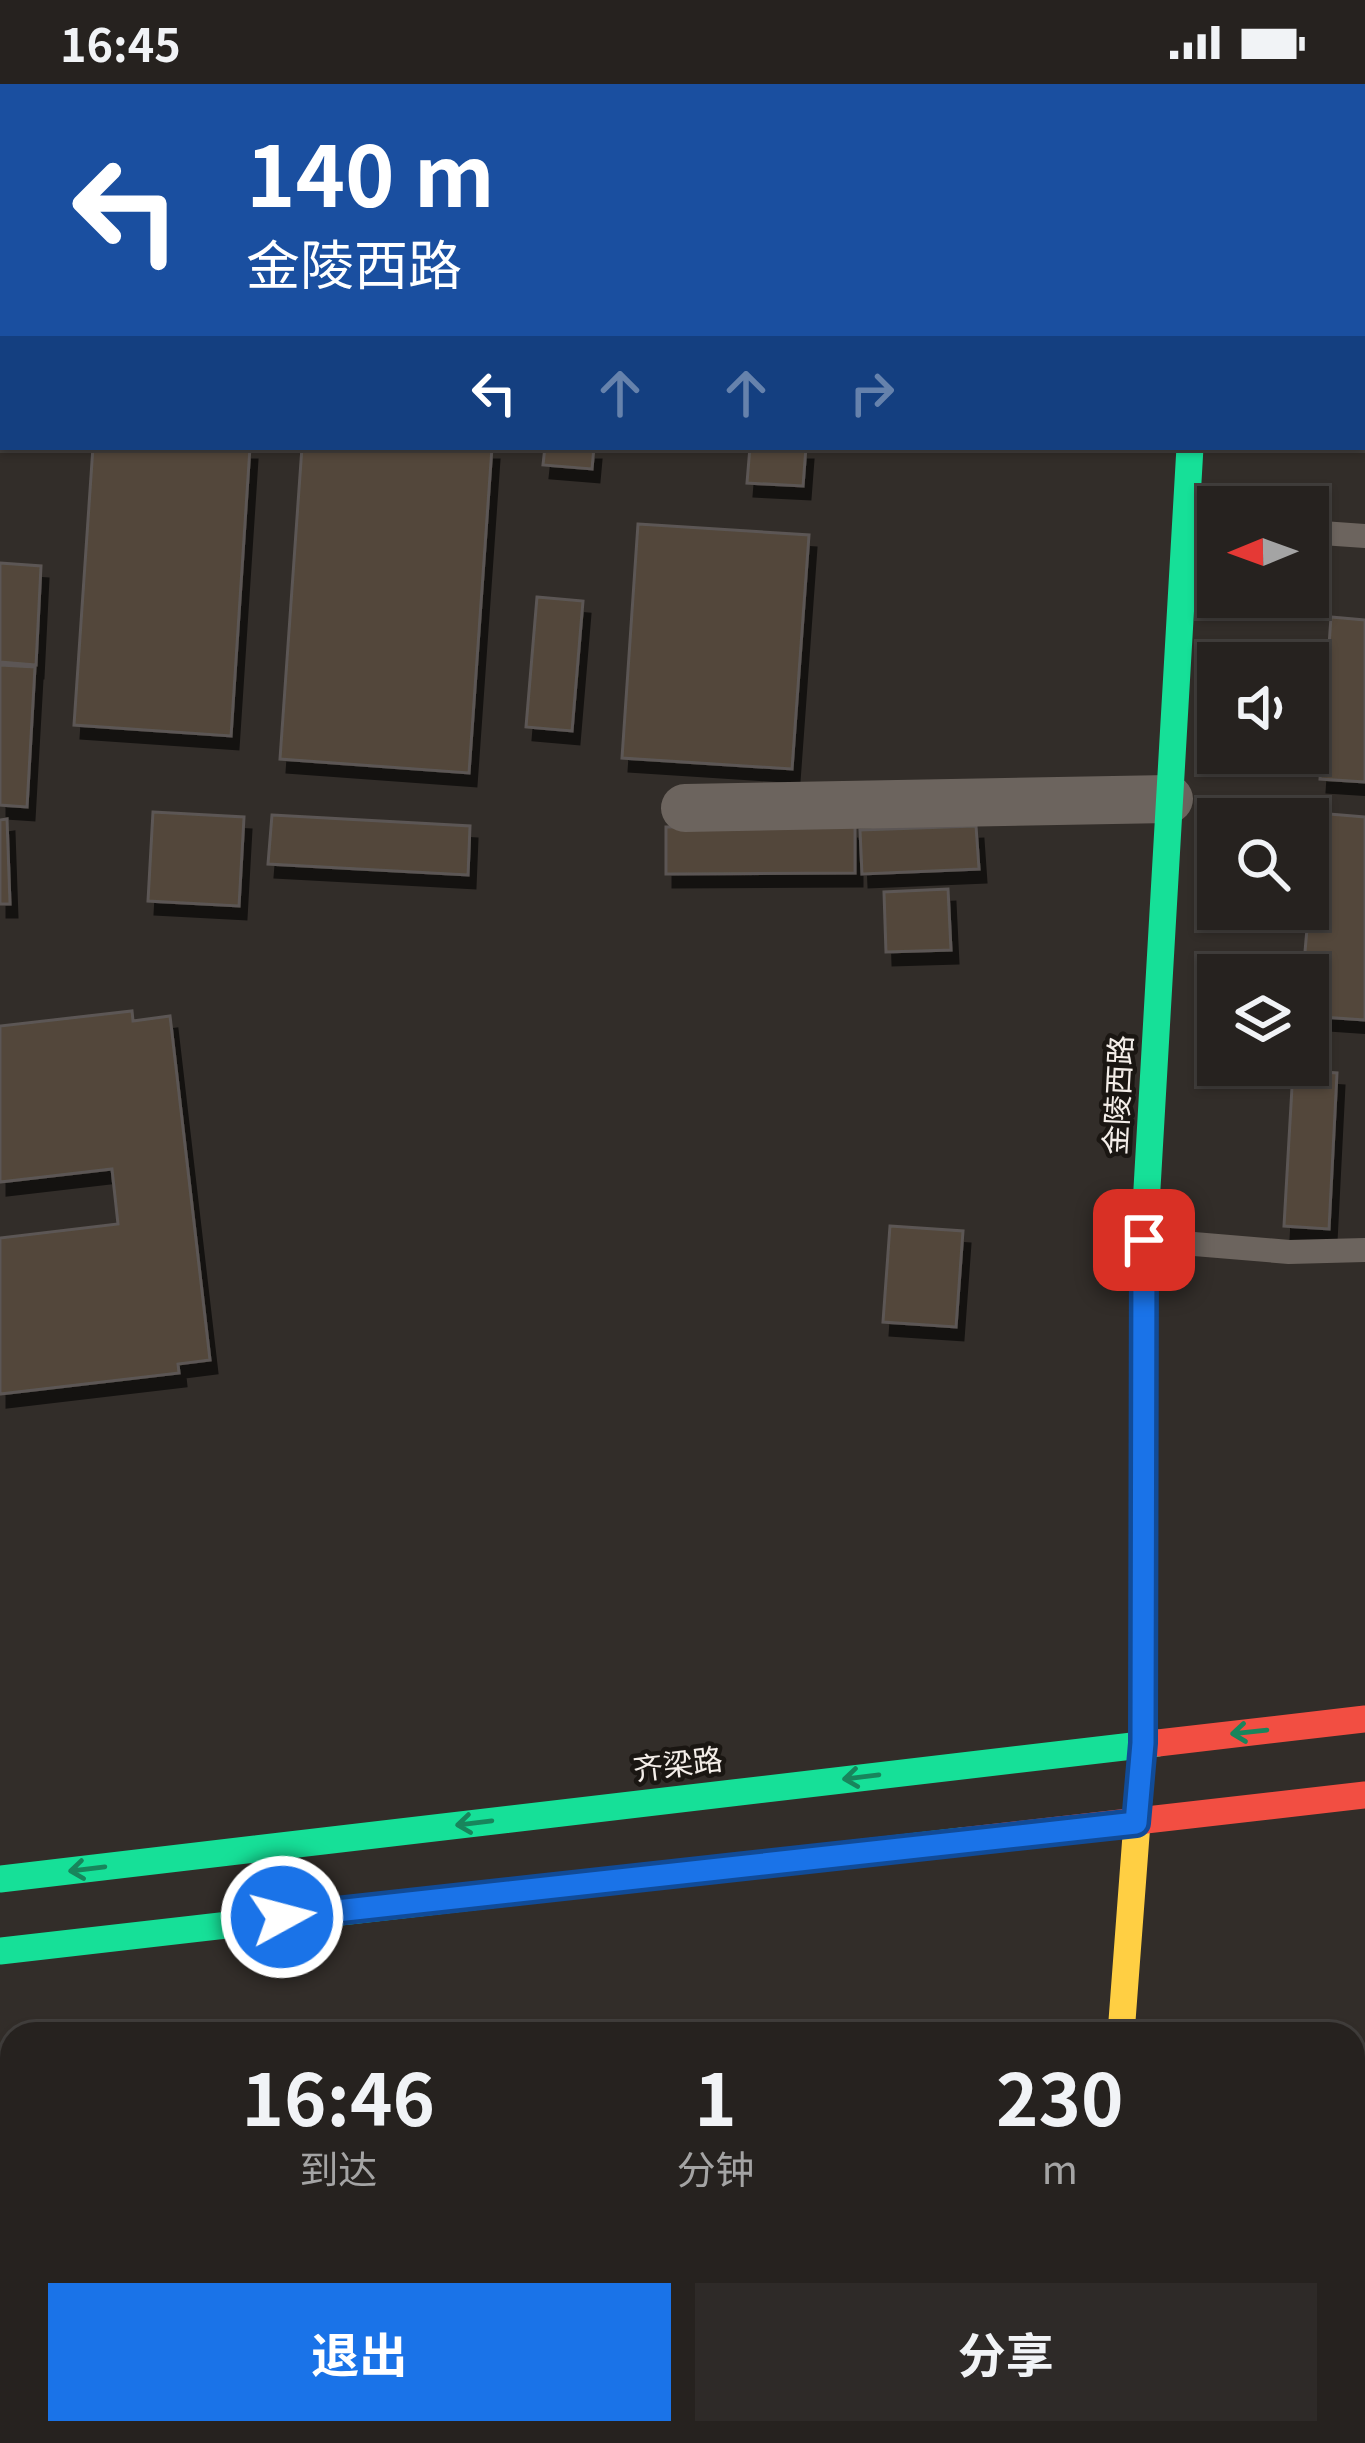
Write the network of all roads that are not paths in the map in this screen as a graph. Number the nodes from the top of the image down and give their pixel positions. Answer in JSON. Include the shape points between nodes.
{"nodes":[{"id":1,"x":1190,"y":450,"type":"edge"},
{"id":2,"x":1184,"y":524,"type":"junction"},
{"id":3,"x":1197,"y":525,"type":"edge"},
{"id":4,"x":1329,"y":533,"type":"edge"},
{"id":5,"x":1365,"y":536,"type":"edge"},
{"id":6,"x":1169,"y":799,"type":"junction"},
{"id":7,"x":685,"y":808,"type":"dead end"},
{"id":8,"x":1144,"y":1240,"type":"junction"},
{"id":9,"x":1365,"y":1250,"type":"edge"},
{"id":10,"x":1365,"y":1719,"type":"edge"},
{"id":11,"x":1143,"y":1743,"type":"junction"},
{"id":12,"x":1365,"y":1795,"type":"edge"},
{"id":13,"x":1136,"y":1823,"type":"junction"},
{"id":14,"x":0,"y":1879,"type":"edge"},
{"id":15,"x":0,"y":1951,"type":"edge"},
{"id":16,"x":1122,"y":2022,"type":"edge"}],
"edges":[{"from":1,"to":2,"type":"main road","name":"金陵西路"},
{"from":2,"to":3,"type":"lane"},
{"from":2,"to":6,"type":"main road","name":"金陵西路"},
{"from":4,"to":5,"type":"lane"},
{"from":6,"to":7,"type":"street"},
{"from":6,"to":8,"type":"main road","name":"金陵西路"},
{"from":8,"to":9,"type":"lane"},
{"from":8,"to":11,"type":"main road","name":"金陵西路"},
{"from":10,"to":11,"type":"main road","name":"齐梁路","one_way":true},
{"from":11,"to":13,"type":"main road","name":"金陵西路"},
{"from":11,"to":14,"type":"main road","name":"齐梁路","one_way":true},
{"from":12,"to":13,"type":"main road"},
{"from":13,"to":15,"type":"main road"},
{"from":13,"to":16,"type":"main road","name":"金陵西路"}]}
